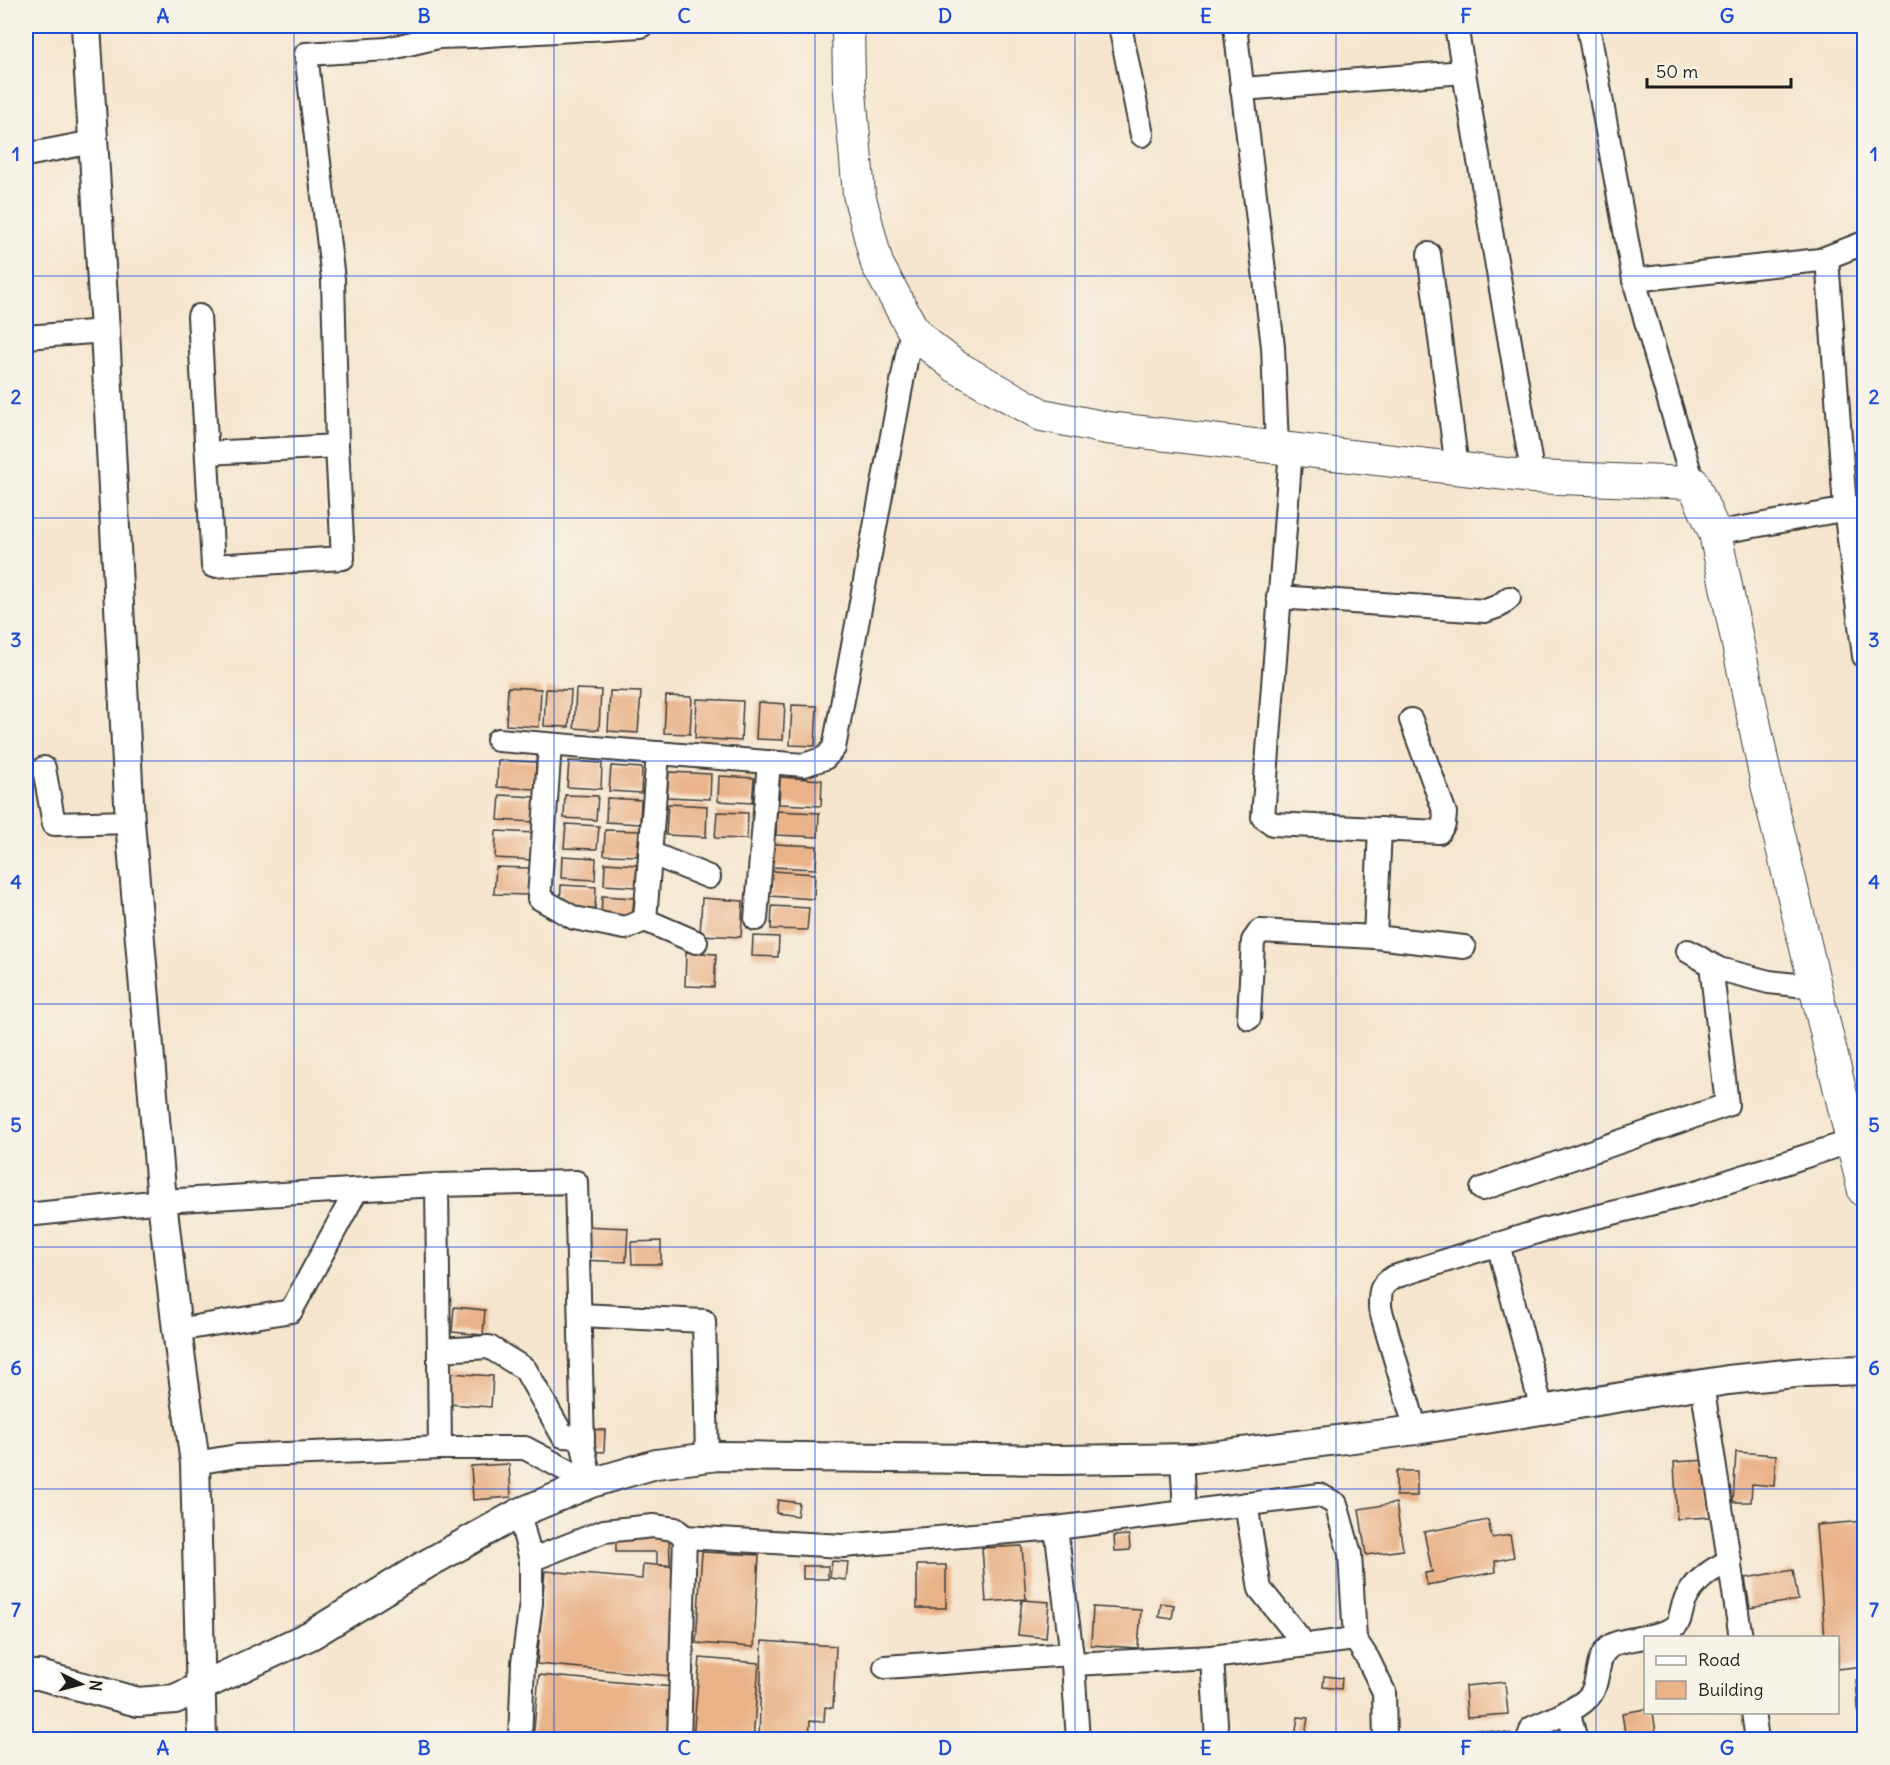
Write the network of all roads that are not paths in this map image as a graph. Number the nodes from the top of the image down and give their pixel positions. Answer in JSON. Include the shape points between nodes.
{"nodes":[{"id":1,"x":86,"y":26,"type":"edge"},
{"id":2,"x":641,"y":26,"type":"edge"},
{"id":3,"x":848,"y":26,"type":"edge"},
{"id":4,"x":1120,"y":26,"type":"edge"},
{"id":5,"x":1235,"y":26,"type":"edge"},
{"id":6,"x":1456,"y":26,"type":"edge"},
{"id":7,"x":1588,"y":26,"type":"edge"},
{"id":8,"x":437,"y":31,"type":"edge"},
{"id":9,"x":1464,"y":72,"type":"junction"},
{"id":10,"x":1242,"y":89,"type":"junction"},
{"id":11,"x":1142,"y":135,"type":"dead end"},
{"id":12,"x":93,"y":142,"type":"junction"},
{"id":13,"x":26,"y":155,"type":"edge"},
{"id":14,"x":1861,"y":247,"type":"edge"},
{"id":15,"x":1429,"y":254,"type":"dead end"},
{"id":16,"x":1827,"y":258,"type":"junction"},
{"id":17,"x":1634,"y":280,"type":"junction"},
{"id":18,"x":199,"y":316,"type":"dead end"},
{"id":19,"x":912,"y":328,"type":"junction"},
{"id":20,"x":105,"y":331,"type":"junction"},
{"id":21,"x":26,"y":337,"type":"edge"},
{"id":22,"x":337,"y":446,"type":"junction"},
{"id":23,"x":1284,"y":448,"type":"junction"},
{"id":24,"x":207,"y":453,"type":"junction"},
{"id":25,"x":1457,"y":468,"type":"junction"},
{"id":26,"x":1533,"y":477,"type":"junction"},
{"id":27,"x":1693,"y":483,"type":"junction"},
{"id":28,"x":1855,"y":507,"type":"edge"},
{"id":29,"x":1715,"y":533,"type":"junction"},
{"id":30,"x":1278,"y":597,"type":"junction"},
{"id":31,"x":1509,"y":598,"type":"dead end"},
{"id":32,"x":1864,"y":656,"type":"edge"},
{"id":33,"x":1411,"y":720,"type":"dead end"},
{"id":34,"x":498,"y":740,"type":"dead end"},
{"id":35,"x":550,"y":745,"type":"junction"},
{"id":36,"x":658,"y":753,"type":"junction"},
{"id":37,"x":769,"y":762,"type":"junction"},
{"id":38,"x":44,"y":768,"type":"dead end"},
{"id":39,"x":130,"y":822,"type":"junction"},
{"id":40,"x":1380,"y":829,"type":"junction"},
{"id":41,"x":650,"y":853,"type":"junction"},
{"id":42,"x":710,"y":877,"type":"dead end"},
{"id":43,"x":756,"y":919,"type":"dead end"},
{"id":44,"x":645,"y":920,"type":"junction"},
{"id":45,"x":1375,"y":937,"type":"junction"},
{"id":46,"x":696,"y":942,"type":"dead end"},
{"id":47,"x":1464,"y":947,"type":"dead end"},
{"id":48,"x":1688,"y":951,"type":"dead end"},
{"id":49,"x":1712,"y":964,"type":"junction"},
{"id":50,"x":1815,"y":987,"type":"junction"},
{"id":51,"x":1249,"y":1018,"type":"dead end"},
{"id":52,"x":1852,"y":1141,"type":"junction"},
{"id":53,"x":437,"y":1185,"type":"junction"},
{"id":54,"x":1482,"y":1189,"type":"dead end"},
{"id":55,"x":356,"y":1191,"type":"junction"},
{"id":56,"x":1864,"y":1191,"type":"edge"},
{"id":57,"x":162,"y":1201,"type":"junction"},
{"id":58,"x":26,"y":1215,"type":"edge"},
{"id":59,"x":1498,"y":1244,"type":"junction"},
{"id":60,"x":580,"y":1315,"type":"junction"},
{"id":61,"x":177,"y":1330,"type":"junction"},
{"id":62,"x":439,"y":1350,"type":"junction"},
{"id":63,"x":1864,"y":1370,"type":"edge"},
{"id":64,"x":1702,"y":1384,"type":"junction"},
{"id":65,"x":1542,"y":1410,"type":"junction"},
{"id":66,"x":1416,"y":1430,"type":"junction"},
{"id":67,"x":583,"y":1437,"type":"junction"},
{"id":68,"x":440,"y":1448,"type":"junction"},
{"id":69,"x":707,"y":1457,"type":"junction"},
{"id":70,"x":1182,"y":1458,"type":"junction"},
{"id":71,"x":195,"y":1463,"type":"junction"},
{"id":72,"x":591,"y":1483,"type":"junction"},
{"id":73,"x":1246,"y":1504,"type":"junction"},
{"id":74,"x":1185,"y":1512,"type":"junction"},
{"id":75,"x":519,"y":1513,"type":"junction"},
{"id":76,"x":1056,"y":1528,"type":"junction"},
{"id":77,"x":685,"y":1537,"type":"junction"},
{"id":78,"x":531,"y":1560,"type":"junction"},
{"id":79,"x":1730,"y":1561,"type":"junction"},
{"id":80,"x":1741,"y":1636,"type":"edge"},
{"id":81,"x":1355,"y":1639,"type":"junction"},
{"id":82,"x":1305,"y":1646,"type":"junction"},
{"id":83,"x":1212,"y":1657,"type":"junction"},
{"id":84,"x":1072,"y":1659,"type":"junction"},
{"id":85,"x":885,"y":1667,"type":"dead end"},
{"id":86,"x":26,"y":1674,"type":"edge"},
{"id":87,"x":199,"y":1689,"type":"junction"},
{"id":88,"x":1568,"y":1711,"type":"junction"},
{"id":89,"x":1753,"y":1714,"type":"edge"},
{"id":90,"x":202,"y":1740,"type":"edge"},
{"id":91,"x":520,"y":1740,"type":"edge"},
{"id":92,"x":679,"y":1740,"type":"edge"},
{"id":93,"x":1078,"y":1740,"type":"edge"},
{"id":94,"x":1217,"y":1740,"type":"edge"},
{"id":95,"x":1385,"y":1740,"type":"edge"},
{"id":96,"x":1528,"y":1740,"type":"edge"},
{"id":97,"x":1576,"y":1740,"type":"edge"},
{"id":98,"x":1757,"y":1740,"type":"edge"}],
"edges":[{"from":1,"to":12,"type":"street"},
{"from":2,"to":8,"type":"street","via":[[472,36]]},
{"from":3,"to":19,"type":"main road","via":[[859,194],[877,264]]},
{"from":4,"to":11,"type":"street"},
{"from":5,"to":10,"type":"street"},
{"from":6,"to":9,"type":"street"},
{"from":7,"to":17,"type":"street"},
{"from":8,"to":22,"type":"street","via":[[387,49],[306,54],[333,279]]},
{"from":9,"to":10,"type":"street"},
{"from":9,"to":26,"type":"street"},
{"from":10,"to":23,"type":"street"},
{"from":12,"to":13,"type":"street"},
{"from":12,"to":20,"type":"street"},
{"from":14,"to":16,"type":"street"},
{"from":15,"to":25,"type":"street"},
{"from":16,"to":17,"type":"street"},
{"from":16,"to":28,"type":"street"},
{"from":17,"to":27,"type":"street"},
{"from":18,"to":24,"type":"street"},
{"from":19,"to":23,"type":"main road","via":[[955,366],[1042,415],[1107,428]]},
{"from":19,"to":37,"type":"street","via":[[834,748],[825,758],[804,765]]},
{"from":20,"to":21,"type":"street"},
{"from":20,"to":39,"type":"street"},
{"from":22,"to":24,"type":"street"},
{"from":22,"to":24,"type":"street","via":[[343,558],[213,566]]},
{"from":23,"to":25,"type":"main road"},
{"from":23,"to":30,"type":"street"},
{"from":25,"to":26,"type":"main road"},
{"from":26,"to":27,"type":"main road"},
{"from":27,"to":29,"type":"main road"},
{"from":28,"to":29,"type":"street"},
{"from":28,"to":32,"type":"street"},
{"from":29,"to":50,"type":"main road","via":[[1767,784]]},
{"from":30,"to":31,"type":"street","via":[[1485,611]]},
{"from":30,"to":40,"type":"street","via":[[1263,817],[1273,824]]},
{"from":33,"to":40,"type":"street","via":[[1445,813],[1444,824],[1439,832]]},
{"from":34,"to":35,"type":"street"},
{"from":35,"to":36,"type":"street"},
{"from":35,"to":44,"type":"street","via":[[539,898],[574,918],[625,928]]},
{"from":36,"to":37,"type":"street"},
{"from":36,"to":41,"type":"street"},
{"from":37,"to":43,"type":"street"},
{"from":38,"to":39,"type":"street","via":[[54,824]]},
{"from":39,"to":57,"type":"street"},
{"from":40,"to":45,"type":"street"},
{"from":41,"to":42,"type":"street"},
{"from":41,"to":44,"type":"street"},
{"from":44,"to":46,"type":"street"},
{"from":45,"to":47,"type":"street"},
{"from":45,"to":51,"type":"street","via":[[1260,931],[1253,941]]},
{"from":48,"to":49,"type":"street"},
{"from":49,"to":50,"type":"street","via":[[1768,982]]},
{"from":49,"to":54,"type":"street","via":[[1727,1105]]},
{"from":50,"to":52,"type":"main road"},
{"from":52,"to":56,"type":"main road"},
{"from":52,"to":59,"type":"street","via":[[1690,1194]]},
{"from":53,"to":55,"type":"street"},
{"from":53,"to":60,"type":"street","via":[[576,1182]]},
{"from":53,"to":62,"type":"street"},
{"from":55,"to":57,"type":"street"},
{"from":55,"to":61,"type":"street","via":[[291,1311]]},
{"from":57,"to":58,"type":"street"},
{"from":57,"to":61,"type":"street"},
{"from":59,"to":65,"type":"street"},
{"from":59,"to":66,"type":"street","via":[[1394,1277],[1380,1291],[1380,1308]]},
{"from":60,"to":67,"type":"street"},
{"from":60,"to":69,"type":"street","via":[[704,1322]]},
{"from":61,"to":71,"type":"street"},
{"from":62,"to":67,"type":"street","via":[[489,1347],[525,1369],[563,1436]]},
{"from":62,"to":68,"type":"street"},
{"from":63,"to":64,"type":"street","via":[[1805,1372]]},
{"from":64,"to":65,"type":"street"},
{"from":64,"to":79,"type":"street"},
{"from":65,"to":66,"type":"street"},
{"from":66,"to":70,"type":"street"},
{"from":67,"to":72,"type":"street"},
{"from":68,"to":71,"type":"street","via":[[237,1456]]},
{"from":68,"to":72,"type":"street","via":[[525,1448]]},
{"from":69,"to":70,"type":"street"},
{"from":69,"to":72,"type":"street","via":[[656,1464]]},
{"from":70,"to":74,"type":"street"},
{"from":71,"to":87,"type":"street"},
{"from":72,"to":75,"type":"street"},
{"from":73,"to":74,"type":"street"},
{"from":73,"to":81,"type":"street","via":[[1320,1495],[1336,1504],[1350,1554]]},
{"from":73,"to":82,"type":"street","via":[[1260,1589]]},
{"from":74,"to":76,"type":"street"},
{"from":75,"to":78,"type":"street"},
{"from":75,"to":87,"type":"street","via":[[311,1635]]},
{"from":76,"to":77,"type":"street","via":[[843,1545]]},
{"from":76,"to":84,"type":"street"},
{"from":77,"to":78,"type":"street","via":[[675,1528],[653,1526],[604,1531]]},
{"from":77,"to":92,"type":"street"},
{"from":78,"to":91,"type":"street"},
{"from":79,"to":80,"type":"street"},
{"from":79,"to":88,"type":"street","via":[[1712,1568],[1692,1587],[1678,1623],[1670,1630],[1610,1646],[1599,1662],[1593,1693]]},
{"from":81,"to":82,"type":"street"},
{"from":81,"to":95,"type":"street","via":[[1384,1692]]},
{"from":82,"to":83,"type":"street"},
{"from":83,"to":84,"type":"street"},
{"from":83,"to":94,"type":"street"},
{"from":84,"to":85,"type":"street"},
{"from":84,"to":93,"type":"street"},
{"from":86,"to":87,"type":"street","via":[[138,1702],[175,1700]]},
{"from":87,"to":90,"type":"street"},
{"from":88,"to":96,"type":"street","via":[[1532,1728]]},
{"from":88,"to":97,"type":"street"},
{"from":89,"to":98,"type":"street"}]}
